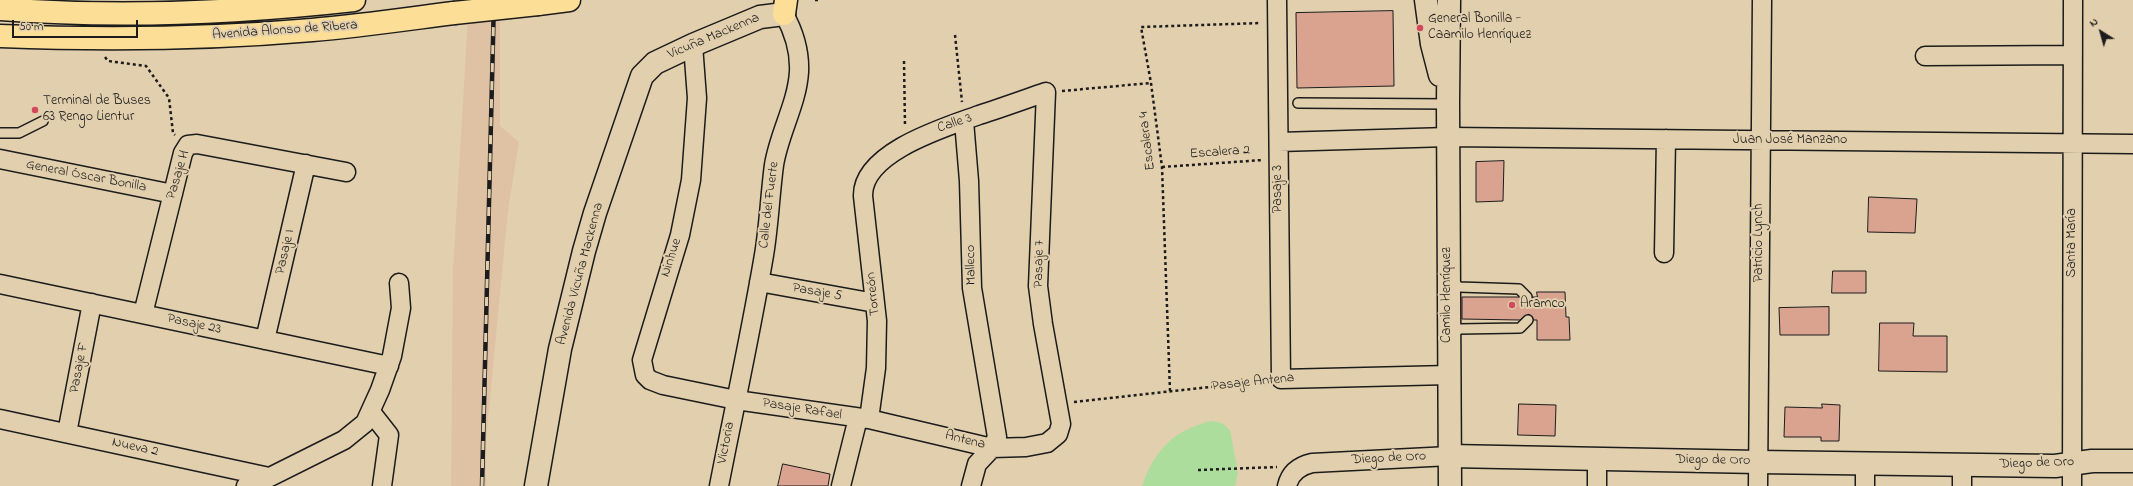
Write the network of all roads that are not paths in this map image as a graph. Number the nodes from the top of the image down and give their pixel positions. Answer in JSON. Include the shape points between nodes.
{"nodes":[{"id":1,"x":354,"y":0,"type":"edge"},
{"id":2,"x":568,"y":0,"type":"edge"},
{"id":3,"x":1277,"y":0,"type":"edge"},
{"id":4,"x":1426,"y":0,"type":"edge"},
{"id":5,"x":1449,"y":0,"type":"edge"},
{"id":6,"x":1762,"y":0,"type":"edge"},
{"id":7,"x":2073,"y":0,"type":"edge"},
{"id":8,"x":785,"y":7,"type":"edge"},
{"id":9,"x":0,"y":10,"type":"edge"},
{"id":10,"x":0,"y":36,"type":"edge"},
{"id":11,"x":693,"y":45,"type":"junction"},
{"id":12,"x":2073,"y":54,"type":"junction"},
{"id":13,"x":1925,"y":56,"type":"dead end"},
{"id":14,"x":648,"y":69,"type":"joint"},
{"id":15,"x":1046,"y":92,"type":"joint"},
{"id":16,"x":1298,"y":103,"type":"dead end"},
{"id":17,"x":1448,"y":104,"type":"junction"},
{"id":18,"x":43,"y":121,"type":"dead end"},
{"id":19,"x":964,"y":121,"type":"junction"},
{"id":20,"x":0,"y":133,"type":"edge"},
{"id":21,"x":1448,"y":137,"type":"junction"},
{"id":22,"x":1666,"y":139,"type":"junction"},
{"id":23,"x":1761,"y":140,"type":"junction"},
{"id":24,"x":2074,"y":143,"type":"junction"},
{"id":25,"x":2133,"y":144,"type":"edge"},
{"id":26,"x":1279,"y":150,"type":"junction"},
{"id":27,"x":0,"y":160,"type":"edge"},
{"id":28,"x":306,"y":164,"type":"junction"},
{"id":29,"x":872,"y":171,"type":"joint"},
{"id":30,"x":346,"y":172,"type":"dead end"},
{"id":31,"x":173,"y":194,"type":"junction"},
{"id":32,"x":1664,"y":253,"type":"dead end"},
{"id":33,"x":1448,"y":278,"type":"junction"},
{"id":34,"x":759,"y":282,"type":"junction"},
{"id":35,"x":399,"y":283,"type":"dead end"},
{"id":36,"x":0,"y":284,"type":"edge"},
{"id":37,"x":1469,"y":287,"type":"junction"},
{"id":38,"x":1483,"y":288,"type":"junction"},
{"id":39,"x":1469,"y":297,"type":"dead end"},
{"id":40,"x":1483,"y":297,"type":"dead end"},
{"id":41,"x":1527,"y":297,"type":"dead end"},
{"id":42,"x":875,"y":303,"type":"junction"},
{"id":43,"x":92,"y":304,"type":"junction"},
{"id":44,"x":143,"y":314,"type":"junction"},
{"id":45,"x":1528,"y":320,"type":"dead end"},
{"id":46,"x":265,"y":340,"type":"junction"},
{"id":47,"x":1448,"y":340,"type":"junction"},
{"id":48,"x":388,"y":366,"type":"junction"},
{"id":49,"x":1449,"y":375,"type":"junction"},
{"id":50,"x":1281,"y":379,"type":"joint"},
{"id":51,"x":736,"y":400,"type":"junction"},
{"id":52,"x":371,"y":412,"type":"junction"},
{"id":53,"x":0,"y":419,"type":"edge"},
{"id":54,"x":863,"y":419,"type":"junction"},
{"id":55,"x":67,"y":433,"type":"junction"},
{"id":56,"x":1058,"y":434,"type":"joint"},
{"id":57,"x":992,"y":448,"type":"junction"},
{"id":58,"x":1450,"y":456,"type":"junction"},
{"id":59,"x":1597,"y":458,"type":"junction"},
{"id":60,"x":2133,"y":460,"type":"edge"},
{"id":61,"x":1758,"y":462,"type":"junction"},
{"id":62,"x":1865,"y":464,"type":"junction"},
{"id":63,"x":1962,"y":464,"type":"junction"},
{"id":64,"x":2072,"y":464,"type":"junction"},
{"id":65,"x":270,"y":477,"type":"junction"},
{"id":66,"x":246,"y":486,"type":"edge"},
{"id":67,"x":382,"y":486,"type":"edge"},
{"id":68,"x":536,"y":486,"type":"edge"},
{"id":69,"x":718,"y":486,"type":"edge"},
{"id":70,"x":841,"y":486,"type":"edge"},
{"id":71,"x":971,"y":486,"type":"edge"},
{"id":72,"x":1287,"y":486,"type":"edge"},
{"id":73,"x":1450,"y":486,"type":"edge"},
{"id":74,"x":1597,"y":486,"type":"edge"},
{"id":75,"x":1758,"y":486,"type":"edge"},
{"id":76,"x":1865,"y":486,"type":"edge"},
{"id":77,"x":1962,"y":486,"type":"edge"},
{"id":78,"x":2072,"y":486,"type":"edge"}],
"edges":[{"from":1,"to":9,"type":"highway","name":"Avenida Alonso de Ribera","via":[[258,9],[168,13]]},
{"from":2,"to":10,"type":"highway","name":"Avenida Alonso de Ribera","bridge":true,"via":[[313,30],[217,36]]},
{"from":3,"to":26,"type":"street","name":"Pasaje 3"},
{"from":4,"to":17,"type":"street","name":"Camilo Henríquez","via":[[1432,44]]},
{"from":5,"to":17,"type":"street","name":"Camilo Henríquez"},
{"from":6,"to":23,"type":"street","name":"Patricio Lynch"},
{"from":7,"to":12,"type":"street","name":"Santa María"},
{"from":8,"to":11,"type":"street","name":"Vicuña Mackenna"},
{"from":8,"to":34,"type":"street","name":"Calle del Fuerte","via":[[795,36],[798,78],[774,165]]},
{"from":11,"to":14,"type":"street","name":"Vicuña Mackenna"},
{"from":11,"to":51,"type":"street","name":"Ninhue","via":[[697,98],[691,180],[680,234],[663,285],[642,365],[645,375],[656,383]]},
{"from":12,"to":13,"type":"street"},
{"from":12,"to":24,"type":"street","name":"Santa María"},
{"from":14,"to":68,"type":"street","name":"Avenida Vicuña Mackenna","via":[[639,84],[584,251],[560,349]]},
{"from":15,"to":19,"type":"street","name":"Calle 3"},
{"from":15,"to":56,"type":"street","name":"Pasaje 7","via":[[1038,286],[1062,424]]},
{"from":16,"to":17,"type":"lane"},
{"from":17,"to":21,"type":"street","name":"Camilo Henríquez"},
{"from":18,"to":20,"type":"lane","via":[[18,133]]},
{"from":19,"to":29,"type":"street","name":"Calle 3","via":[[905,144]]},
{"from":19,"to":57,"type":"street","name":"Malleco","via":[[969,181],[972,288],[996,428],[997,437]]},
{"from":21,"to":22,"type":"street","name":"Juan José Manzano"},
{"from":21,"to":26,"type":"street","name":"Juan José Manzano"},
{"from":21,"to":33,"type":"street","name":"Camilo Henríquez"},
{"from":22,"to":23,"type":"street","name":"Juan José Manzano"},
{"from":22,"to":32,"type":"street"},
{"from":23,"to":24,"type":"street","name":"Juan José Manzano"},
{"from":23,"to":61,"type":"street","name":"Patricio Lynch"},
{"from":24,"to":25,"type":"street","name":"Juan José Manzano"},
{"from":24,"to":64,"type":"street","name":"Santa María"},
{"from":26,"to":50,"type":"street","name":"Pasaje 3"},
{"from":27,"to":31,"type":"street","name":"General Óscar Bonilla"},
{"from":28,"to":30,"type":"street","name":"Pasaje H"},
{"from":28,"to":31,"type":"street","name":"Pasaje H","via":[[197,144],[188,146],[183,153]]},
{"from":28,"to":46,"type":"street","name":"Pasaje I"},
{"from":29,"to":42,"type":"street","name":"Torreón","via":[[863,189]]},
{"from":31,"to":44,"type":"street","name":"Pasaje H"},
{"from":33,"to":37,"type":"lane","via":[[1459,287]]},
{"from":33,"to":47,"type":"street","name":"Camilo Henríquez"},
{"from":34,"to":42,"type":"street","name":"Pasaje 5"},
{"from":34,"to":51,"type":"street","name":"Calle del Fuerte"},
{"from":35,"to":48,"type":"street","via":[[401,308]]},
{"from":36,"to":43,"type":"street","name":"Pasaje 23"},
{"from":37,"to":38,"type":"lane"},
{"from":37,"to":39,"type":"lane"},
{"from":38,"to":40,"type":"lane"},
{"from":38,"to":41,"type":"lane","via":[[1504,293],[1519,289]]},
{"from":42,"to":54,"type":"street","name":"Torreón","via":[[876,368]]},
{"from":43,"to":44,"type":"street","name":"Pasaje 23"},
{"from":43,"to":55,"type":"street","name":"Pasaje F"},
{"from":44,"to":46,"type":"street","name":"Pasaje 23"},
{"from":45,"to":47,"type":"lane","via":[[1520,328],[1503,324],[1468,324]]},
{"from":46,"to":48,"type":"street","name":"Pasaje 23"},
{"from":47,"to":49,"type":"street","name":"Camilo Henríquez"},
{"from":48,"to":52,"type":"street"},
{"from":49,"to":50,"type":"street","name":"Pasaje Antena"},
{"from":49,"to":58,"type":"street","name":"Camilo Henríquez"},
{"from":51,"to":54,"type":"street","name":"Pasaje Rafael"},
{"from":51,"to":69,"type":"street","name":"Victoria"},
{"from":52,"to":65,"type":"street","via":[[365,423],[344,440]]},
{"from":52,"to":67,"type":"street","via":[[389,435]]},
{"from":53,"to":55,"type":"street","name":"Nueva 2"},
{"from":54,"to":57,"type":"street","name":"Antena"},
{"from":54,"to":70,"type":"street","name":"Torreón"},
{"from":55,"to":65,"type":"street","name":"Nueva 2"},
{"from":56,"to":57,"type":"street","name":"Antena","via":[[1047,443],[1026,447]]},
{"from":57,"to":71,"type":"street","via":[[977,464]]},
{"from":58,"to":59,"type":"street","name":"Diego de Oro"},
{"from":58,"to":72,"type":"street","name":"Diego de Oro","via":[[1312,463],[1296,470]]},
{"from":58,"to":73,"type":"street","name":"Camilo Henríquez"},
{"from":59,"to":61,"type":"street","name":"Diego de Oro"},
{"from":59,"to":74,"type":"street"},
{"from":60,"to":64,"type":"street","name":"Diego de Oro"},
{"from":61,"to":62,"type":"street","name":"Diego de Oro"},
{"from":61,"to":75,"type":"street","name":"Patricio Lynch"},
{"from":62,"to":63,"type":"street","name":"Diego de Oro"},
{"from":62,"to":76,"type":"street"},
{"from":63,"to":64,"type":"street","name":"Diego de Oro"},
{"from":63,"to":77,"type":"street"},
{"from":64,"to":78,"type":"street","name":"Santa María"},
{"from":65,"to":66,"type":"street"}]}
